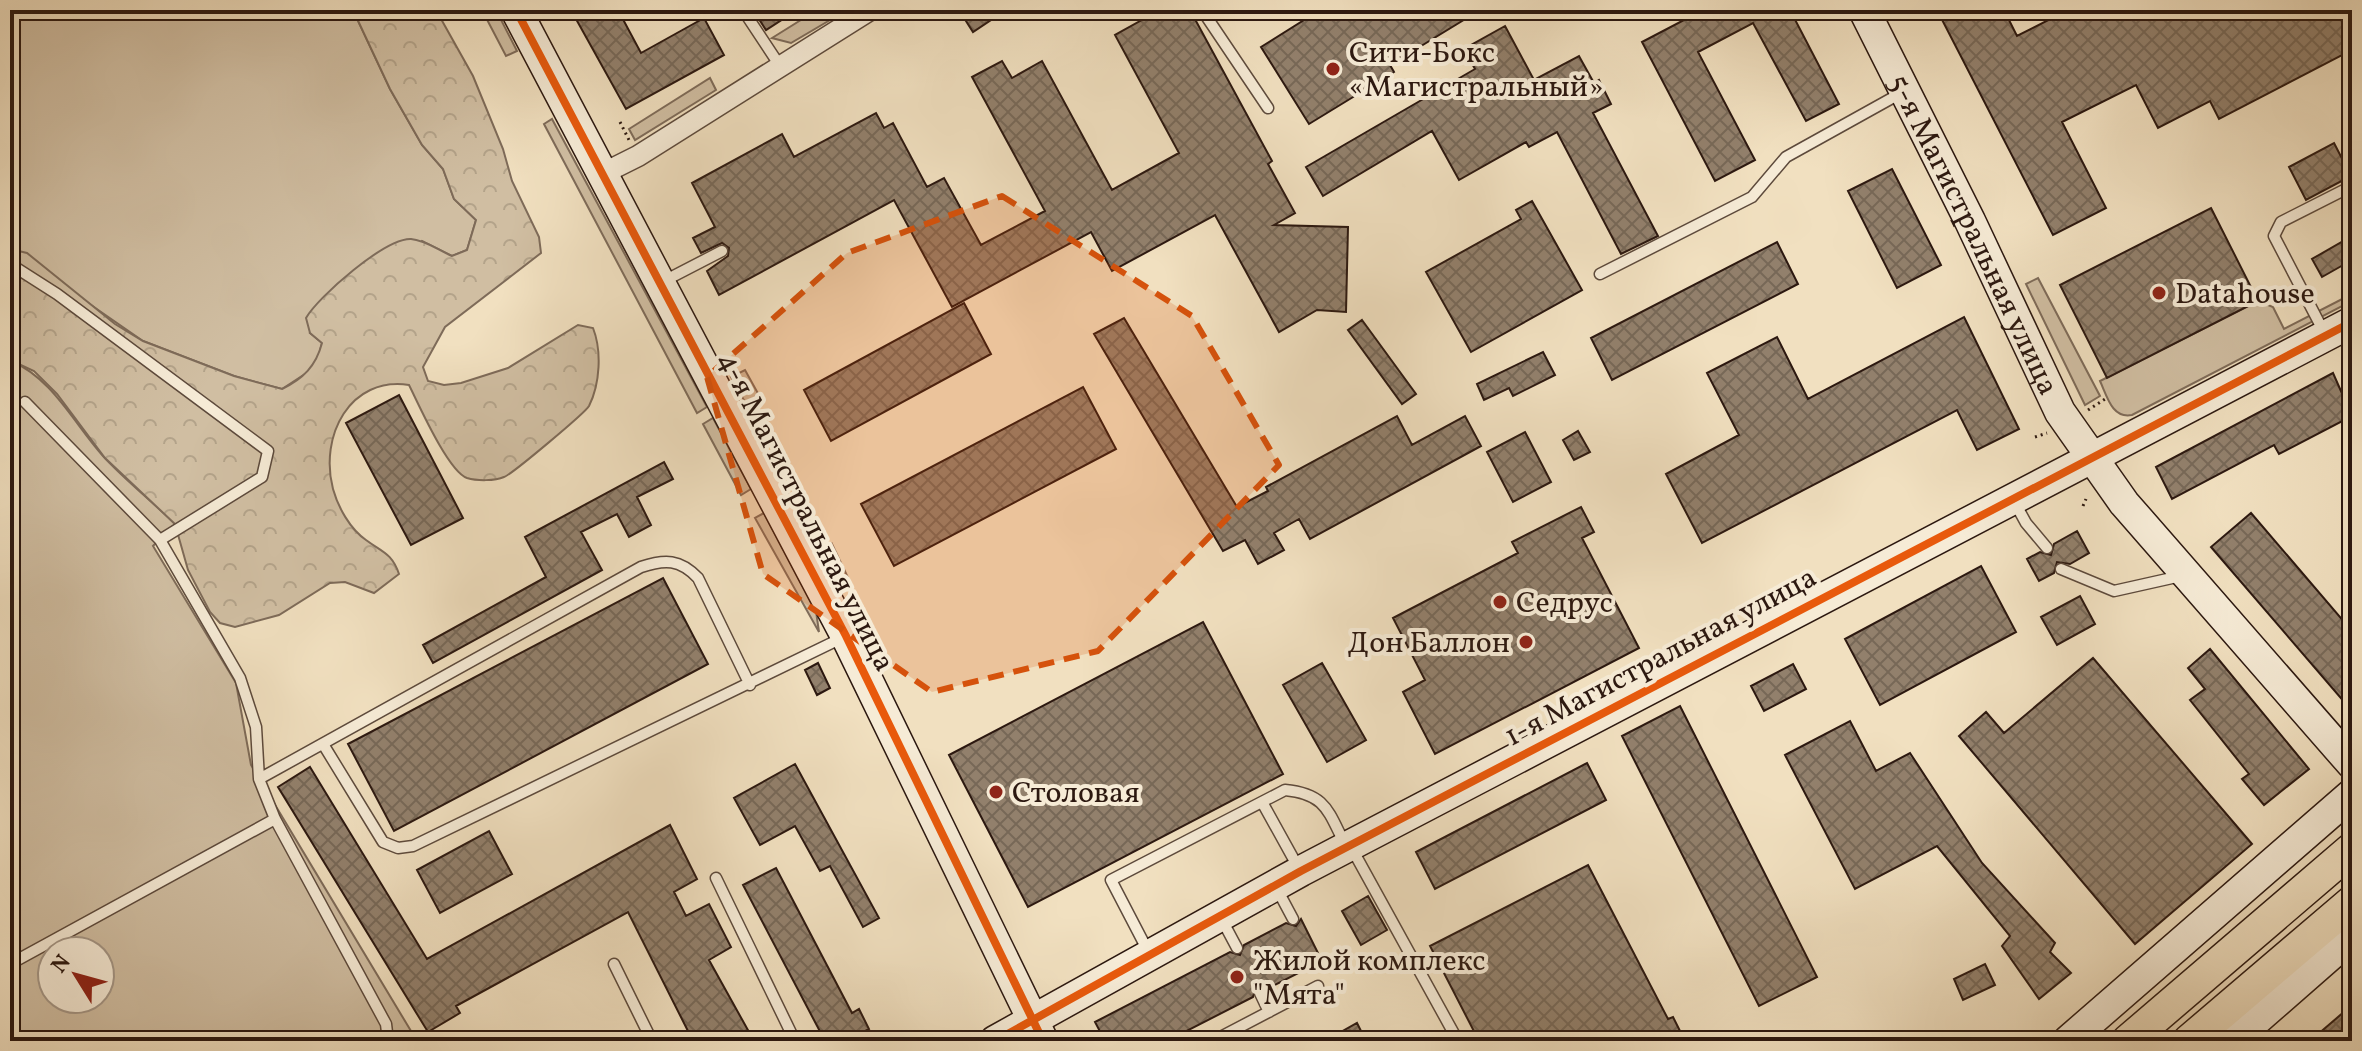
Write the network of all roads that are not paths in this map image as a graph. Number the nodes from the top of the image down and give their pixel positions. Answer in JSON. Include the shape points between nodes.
{"nodes":[{"id":1,"x":516,"y":10,"type":"edge"},
{"id":2,"x":743,"y":10,"type":"edge"},
{"id":3,"x":870,"y":10,"type":"edge"},
{"id":4,"x":1202,"y":10,"type":"edge"},
{"id":5,"x":1870,"y":15,"type":"edge"},
{"id":6,"x":780,"y":66,"type":"junction"},
{"id":7,"x":1905,"y":91,"type":"junction"},
{"id":8,"x":1268,"y":108,"type":"dead end"},
{"id":9,"x":604,"y":173,"type":"junction"},
{"id":10,"x":2352,"y":186,"type":"edge"},
{"id":11,"x":722,"y":251,"type":"dead end"},
{"id":12,"x":10,"y":264,"type":"edge"},
{"id":13,"x":1600,"y":274,"type":"dead end"},
{"id":14,"x":663,"y":282,"type":"junction"},
{"id":15,"x":2339,"y":329,"type":"edge"},
{"id":16,"x":25,"y":402,"type":"dead end"},
{"id":17,"x":2090,"y":457,"type":"junction"},
{"id":18,"x":2013,"y":498,"type":"junction"},
{"id":19,"x":160,"y":540,"type":"junction"},
{"id":20,"x":2047,"y":548,"type":"dead end"},
{"id":21,"x":2061,"y":569,"type":"dead end"},
{"id":22,"x":2187,"y":575,"type":"junction"},
{"id":23,"x":846,"y":636,"type":"junction"},
{"id":24,"x":750,"y":685,"type":"junction"},
{"id":25,"x":323,"y":744,"type":"junction"},
{"id":26,"x":2352,"y":764,"type":"edge"},
{"id":27,"x":259,"y":779,"type":"junction"},
{"id":28,"x":2352,"y":794,"type":"edge"},
{"id":29,"x":1262,"y":802,"type":"junction"},
{"id":30,"x":275,"y":819,"type":"junction"},
{"id":31,"x":1348,"y":846,"type":"junction"},
{"id":32,"x":2352,"y":849,"type":"edge"},
{"id":33,"x":716,"y":878,"type":"dead end"},
{"id":34,"x":1288,"y":878,"type":"junction"},
{"id":35,"x":2352,"y":902,"type":"edge"},
{"id":36,"x":1220,"y":916,"type":"junction"},
{"id":37,"x":1293,"y":919,"type":"dead end"},
{"id":38,"x":2352,"y":936,"type":"edge"},
{"id":39,"x":1237,"y":948,"type":"dead end"},
{"id":40,"x":1150,"y":955,"type":"junction"},
{"id":41,"x":10,"y":964,"type":"edge"},
{"id":42,"x":614,"y":964,"type":"dead end"},
{"id":43,"x":1318,"y":986,"type":"dead end"},
{"id":44,"x":1260,"y":993,"type":"dead end"},
{"id":45,"x":1269,"y":1012,"type":"junction"},
{"id":46,"x":1038,"y":1031,"type":"edge"},
{"id":47,"x":388,"y":1041,"type":"edge"},
{"id":48,"x":652,"y":1041,"type":"edge"},
{"id":49,"x":795,"y":1041,"type":"edge"},
{"id":50,"x":995,"y":1041,"type":"edge"},
{"id":51,"x":1213,"y":1041,"type":"edge"},
{"id":52,"x":1458,"y":1041,"type":"edge"},
{"id":53,"x":2068,"y":1041,"type":"edge"},
{"id":54,"x":2128,"y":1041,"type":"edge"},
{"id":55,"x":2189,"y":1041,"type":"edge"},
{"id":56,"x":2232,"y":1041,"type":"edge"}],
"edges":[{"from":1,"to":9,"type":"street","name":"4-я Магистральная улица"},
{"from":2,"to":6,"type":"lane"},
{"from":3,"to":6,"type":"street"},
{"from":4,"to":8,"type":"lane"},
{"from":5,"to":7,"type":"street","name":"5-я Магистральная улица"},
{"from":6,"to":9,"type":"street"},
{"from":7,"to":13,"type":"lane","via":[[1786,157],[1752,197]]},
{"from":7,"to":17,"type":"street","name":"5-я Магистральная улица","via":[[2041,375]]},
{"from":9,"to":14,"type":"street","name":"4-я Магистральная улица"},
{"from":10,"to":15,"type":"lane","via":[[2281,222],[2274,236]]},
{"from":11,"to":14,"type":"lane"},
{"from":12,"to":19,"type":"lane","via":[[268,451],[262,477]]},
{"from":14,"to":23,"type":"street","name":"4-я Магистральная улица"},
{"from":15,"to":17,"type":"street","name":"1-я Магистральная улица"},
{"from":16,"to":19,"type":"lane"},
{"from":17,"to":18,"type":"street","name":"1-я Магистральная улица"},
{"from":17,"to":22,"type":"street","name":"5-я Магистральная улица"},
{"from":18,"to":20,"type":"lane"},
{"from":18,"to":31,"type":"street","name":"1-я Магистральная улица"},
{"from":19,"to":27,"type":"lane","via":[[240,678],[256,727]]},
{"from":21,"to":22,"type":"lane","via":[[2114,591]]},
{"from":22,"to":26,"type":"street","name":"5-я Магистральная улица"},
{"from":23,"to":24,"type":"lane"},
{"from":23,"to":46,"type":"street","name":"4-я Магистральная улица"},
{"from":24,"to":25,"type":"lane","via":[[413,846],[383,842]]},
{"from":24,"to":25,"type":"lane","via":[[698,578],[674,561],[658,561]]},
{"from":25,"to":27,"type":"lane"},
{"from":27,"to":30,"type":"lane"},
{"from":28,"to":53,"type":"street"},
{"from":29,"to":31,"type":"lane","via":[[1285,790],[1309,792],[1320,799]]},
{"from":29,"to":34,"type":"lane"},
{"from":29,"to":40,"type":"lane","via":[[1111,880]]},
{"from":30,"to":41,"type":"lane"},
{"from":30,"to":47,"type":"lane","via":[[386,1024]]},
{"from":31,"to":34,"type":"street","name":"1-я Магистральная улица"},
{"from":31,"to":52,"type":"lane"},
{"from":32,"to":54,"type":"main road"},
{"from":33,"to":49,"type":"lane"},
{"from":34,"to":36,"type":"street","name":"1-я Магистральная улица"},
{"from":34,"to":37,"type":"lane"},
{"from":35,"to":55,"type":"main road"},
{"from":36,"to":39,"type":"lane"},
{"from":36,"to":40,"type":"street","name":"1-я Магистральная улица"},
{"from":38,"to":56,"type":"street"},
{"from":40,"to":46,"type":"street","name":"1-я Магистральная улица"},
{"from":42,"to":48,"type":"lane"},
{"from":43,"to":45,"type":"lane"},
{"from":44,"to":45,"type":"lane"},
{"from":45,"to":51,"type":"lane"},
{"from":46,"to":50,"type":"street","name":"1-я Магистральная улица"}]}
